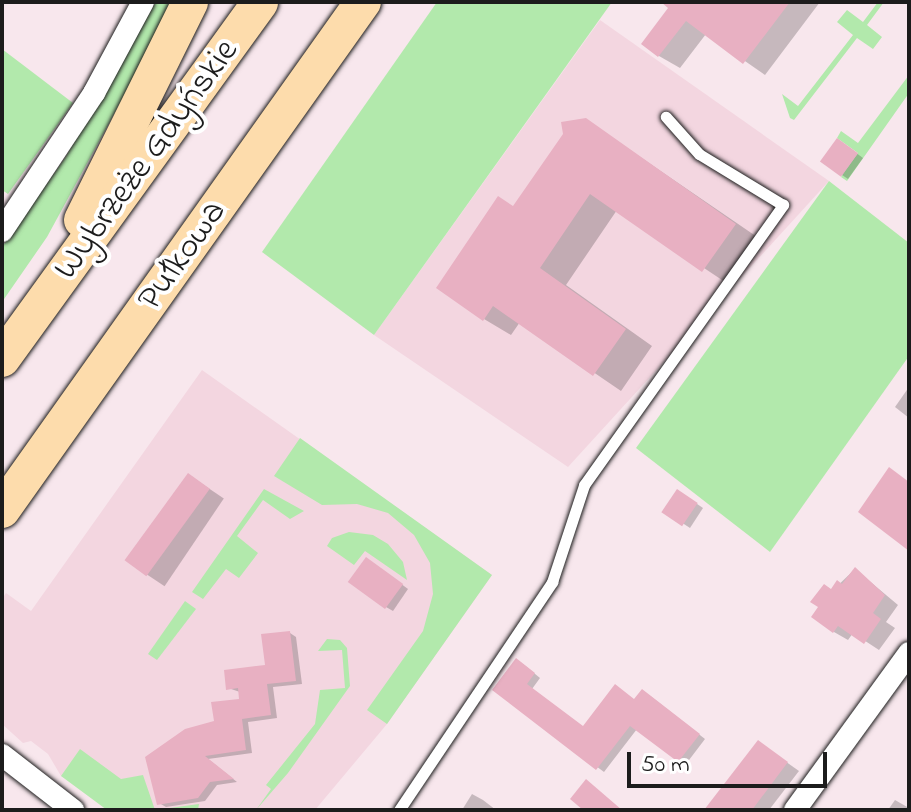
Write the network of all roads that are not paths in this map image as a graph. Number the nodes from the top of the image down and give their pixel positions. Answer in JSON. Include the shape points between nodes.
{"nodes":[{"id":1,"x":143,"y":2,"type":"edge"},
{"id":2,"x":190,"y":2,"type":"edge"},
{"id":3,"x":260,"y":2,"type":"edge"},
{"id":4,"x":363,"y":2,"type":"edge"},
{"id":5,"x":666,"y":117,"type":"dead end"},
{"id":6,"x":2,"y":231,"type":"edge"},
{"id":7,"x":34,"y":318,"type":"junction"},
{"id":8,"x":2,"y":359,"type":"edge"},
{"id":9,"x":2,"y":510,"type":"edge"},
{"id":10,"x":909,"y":653,"type":"edge"},
{"id":11,"x":2,"y":755,"type":"edge"},
{"id":12,"x":73,"y":810,"type":"edge"},
{"id":13,"x":399,"y":810,"type":"edge"},
{"id":14,"x":795,"y":810,"type":"edge"}],
"edges":[{"from":1,"to":6,"type":"street","via":[[94,93]]},
{"from":2,"to":7,"type":"highway"},
{"from":3,"to":7,"type":"highway","name":"Wybrzeże Gdyńskie"},
{"from":4,"to":9,"type":"highway","name":"Pułkowa"},
{"from":5,"to":13,"type":"lane","via":[[699,154],[783,205],[584,485],[552,582]]},
{"from":7,"to":8,"type":"highway"},
{"from":10,"to":14,"type":"street"},
{"from":11,"to":12,"type":"street"}]}
